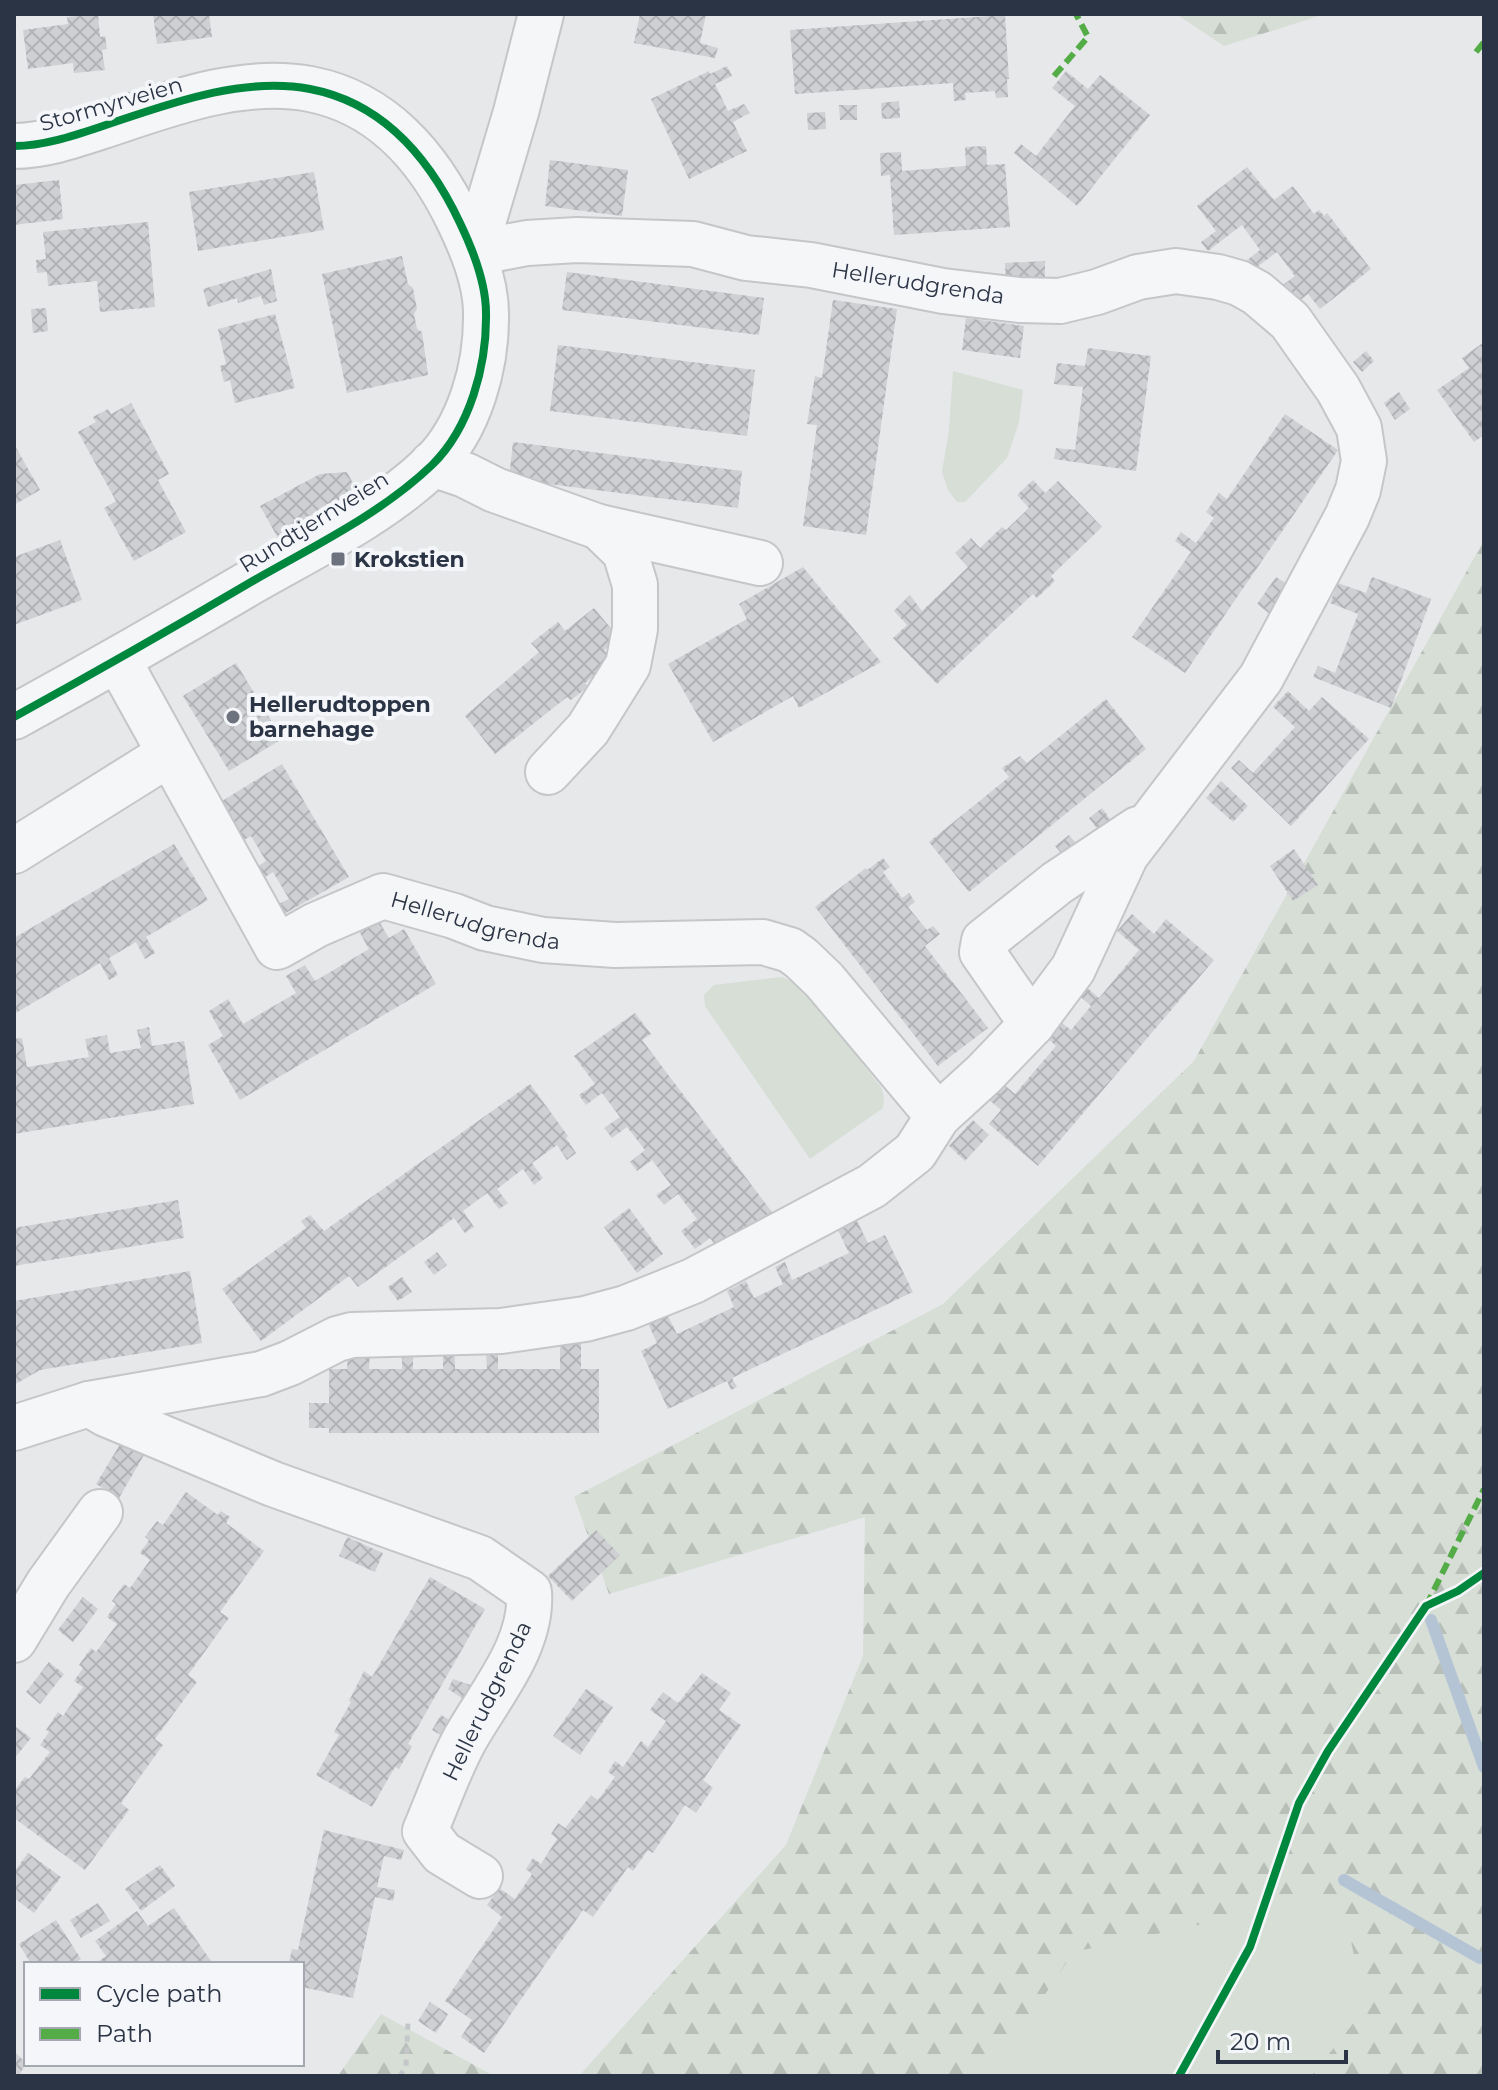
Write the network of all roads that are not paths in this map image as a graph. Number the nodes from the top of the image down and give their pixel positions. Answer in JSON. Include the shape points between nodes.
{"nodes":[{"id":1,"x":541,"y":14,"type":"edge"},
{"id":2,"x":14,"y":146,"type":"edge"},
{"id":3,"x":474,"y":253,"type":"junction"},
{"id":4,"x":432,"y":464,"type":"junction"},
{"id":5,"x":599,"y":527,"type":"junction"},
{"id":6,"x":760,"y":563,"type":"dead end"},
{"id":7,"x":118,"y":660,"type":"junction"},
{"id":8,"x":14,"y":717,"type":"edge"},
{"id":9,"x":169,"y":754,"type":"junction"},
{"id":10,"x":548,"y":772,"type":"dead end"},
{"id":11,"x":1151,"y":822,"type":"junction"},
{"id":12,"x":14,"y":851,"type":"edge"},
{"id":13,"x":1032,"y":1024,"type":"junction"},
{"id":14,"x":938,"y":1116,"type":"junction"},
{"id":15,"x":89,"y":1404,"type":"junction"},
{"id":16,"x":14,"y":1428,"type":"edge"},
{"id":17,"x":100,"y":1512,"type":"dead end"},
{"id":18,"x":14,"y":1640,"type":"edge"},
{"id":19,"x":480,"y":1876,"type":"dead end"}],
"edges":[{"from":1,"to":3,"type":"street"},
{"from":2,"to":3,"type":"street","name":"Stormyrveien","via":[[64,139],[233,89],[309,89],[356,105],[411,145],[435,174]]},
{"from":3,"to":4,"type":"street","name":"Rundtjernveien","via":[[487,311],[481,369],[466,414]]},
{"from":3,"to":11,"type":"street","name":"Hellerudgrenda","via":[[577,240],[693,244],[746,258],[1019,300],[1060,301],[1176,271],[1239,283],[1275,306],[1338,389],[1359,428],[1364,461],[1358,490],[1261,678]]},
{"from":4,"to":5,"type":"street"},
{"from":4,"to":7,"type":"street","name":"Rundtjernveien","via":[[371,513]]},
{"from":5,"to":6,"type":"street"},
{"from":5,"to":10,"type":"street","via":[[625,552],[635,585],[628,665],[588,729]]},
{"from":7,"to":8,"type":"street","name":"Rundtjernveien"},
{"from":7,"to":9,"type":"street","name":"Hellerudgrenda"},
{"from":9,"to":12,"type":"street"},
{"from":9,"to":14,"type":"street","name":"Hellerudgrenda","via":[[277,947],[383,896],[543,940],[615,945],[763,942],[790,950],[824,980]]},
{"from":11,"to":13,"type":"street","name":"Hellerudgrenda","via":[[1126,855],[1073,969]]},
{"from":11,"to":13,"type":"street","name":"Hellerudgrenda","via":[[1057,883],[984,941],[982,952]]},
{"from":13,"to":14,"type":"street","name":"Hellerudgrenda"},
{"from":14,"to":15,"type":"street","name":"Hellerudgrenda","via":[[915,1152],[872,1186],[693,1281],[626,1308],[501,1331],[352,1335],[261,1374]]},
{"from":15,"to":16,"type":"street","name":"Hellerudgrenda"},
{"from":15,"to":19,"type":"street","name":"Hellerudgrenda","via":[[273,1484],[480,1558],[529,1592],[531,1613],[514,1657],[464,1742],[425,1831],[442,1853]]},
{"from":17,"to":18,"type":"street"}]}
